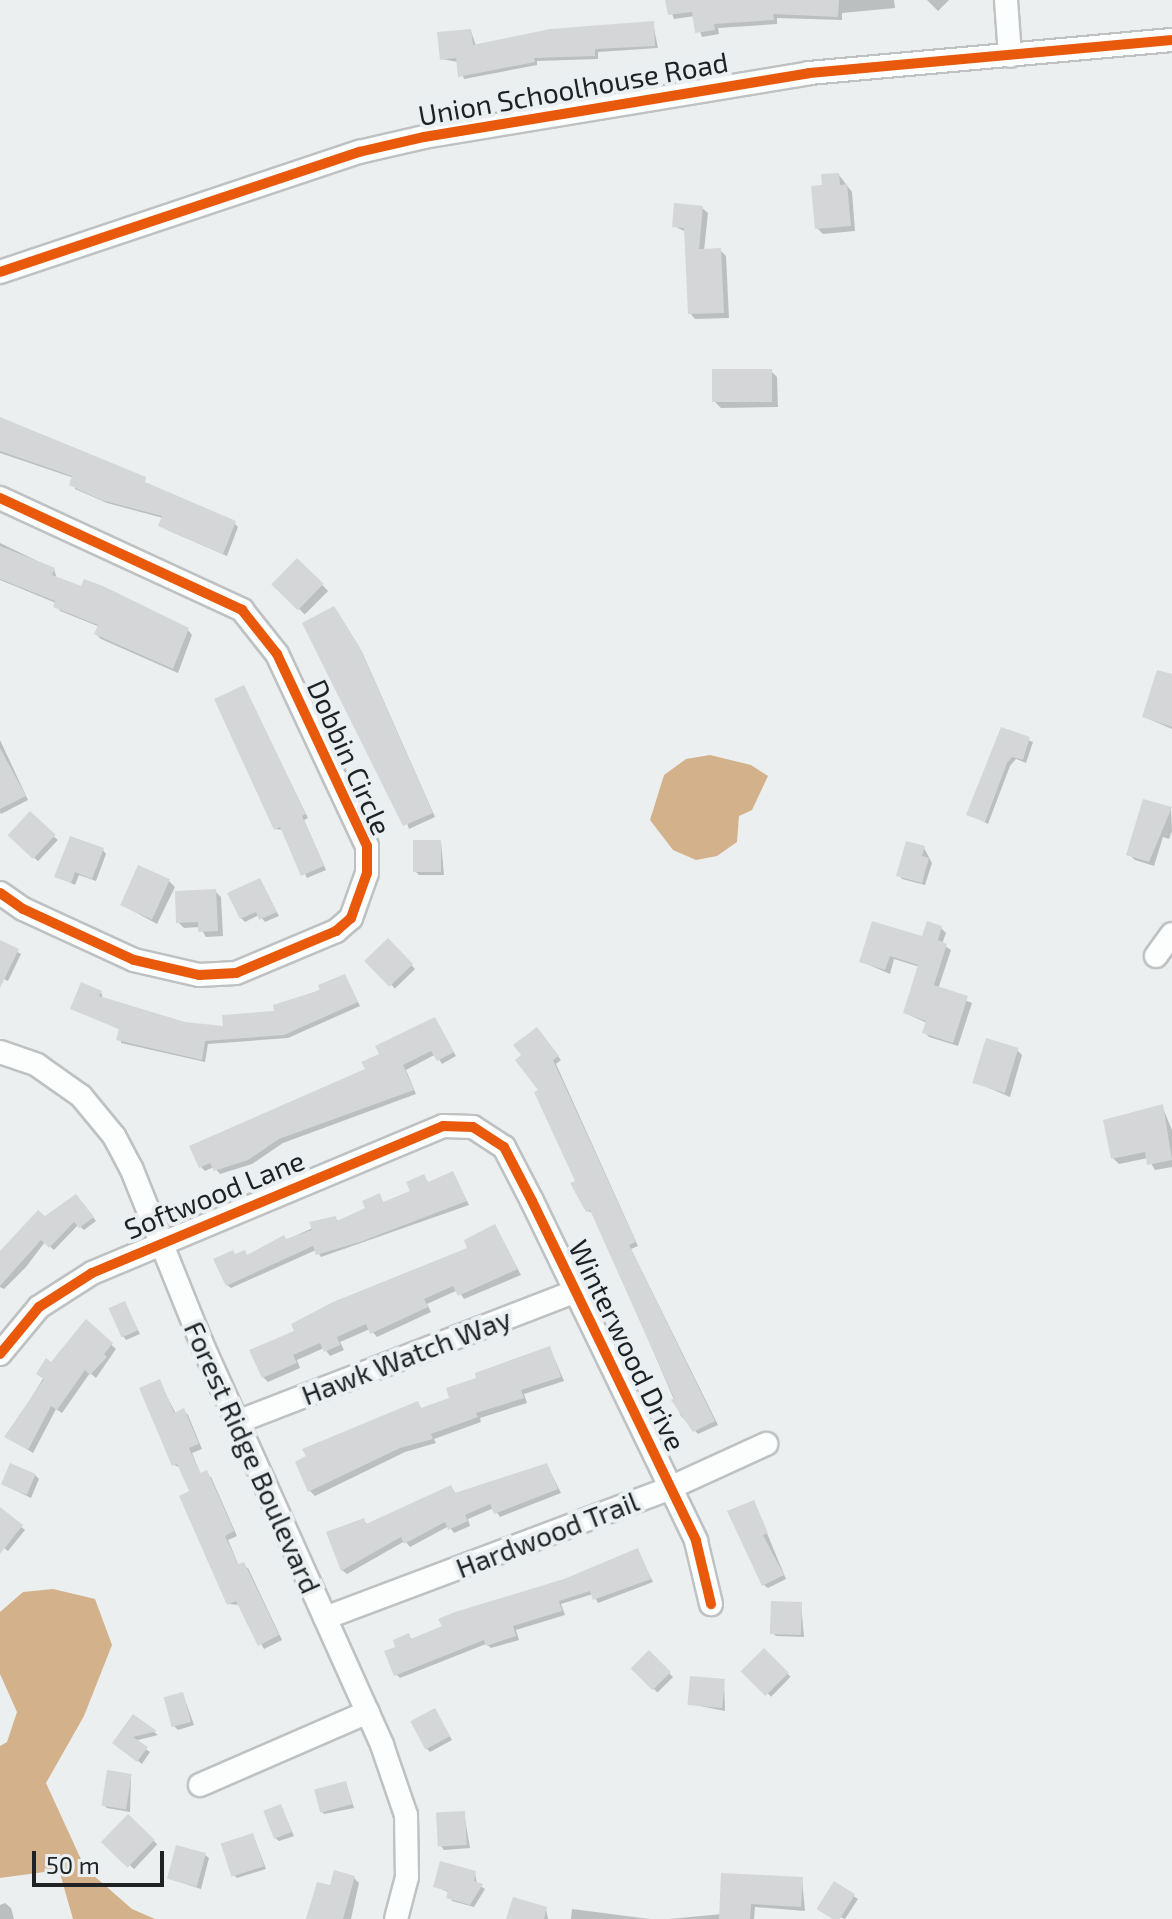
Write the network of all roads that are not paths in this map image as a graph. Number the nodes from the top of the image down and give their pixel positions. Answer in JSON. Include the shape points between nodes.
{"nodes":[{"id":1,"x":1006,"y":0,"type":"edge"},
{"id":2,"x":1172,"y":40,"type":"edge"},
{"id":3,"x":1010,"y":56,"type":"junction"},
{"id":4,"x":0,"y":272,"type":"edge"},
{"id":5,"x":0,"y":498,"type":"edge"},
{"id":6,"x":0,"y":893,"type":"edge"},
{"id":7,"x":1172,"y":934,"type":"edge"},
{"id":8,"x":1156,"y":956,"type":"dead end"},
{"id":9,"x":0,"y":1052,"type":"edge"},
{"id":10,"x":473,"y":1127,"type":"joint"},
{"id":11,"x":160,"y":1244,"type":"junction"},
{"id":12,"x":576,"y":1291,"type":"junction"},
{"id":13,"x":0,"y":1354,"type":"edge"},
{"id":14,"x":237,"y":1422,"type":"junction"},
{"id":15,"x":766,"y":1444,"type":"dead end"},
{"id":16,"x":670,"y":1488,"type":"junction"},
{"id":17,"x":711,"y":1604,"type":"dead end"},
{"id":18,"x":325,"y":1618,"type":"junction"},
{"id":19,"x":368,"y":1712,"type":"junction"},
{"id":20,"x":200,"y":1785,"type":"dead end"},
{"id":21,"x":396,"y":1919,"type":"edge"}],
"edges":[{"from":1,"to":3,"type":"street"},
{"from":2,"to":3,"type":"street","name":"Union Schoolhouse Road"},
{"from":3,"to":4,"type":"street","name":"Union Schoolhouse Road","via":[[809,73],[424,137],[359,152]]},
{"from":5,"to":6,"type":"street","name":"Dobbin Circle","via":[[242,610],[277,654],[367,846],[367,873],[351,918],[336,931],[236,973],[199,975],[134,960],[23,909]]},
{"from":7,"to":8,"type":"street"},
{"from":9,"to":11,"type":"street","name":"Forest Ridge Boulevard","via":[[59,1079],[100,1116],[132,1170]]},
{"from":10,"to":11,"type":"street","name":"Softwood Lane","via":[[443,1126]]},
{"from":10,"to":12,"type":"street","name":"Winterwood Drive","via":[[504,1147]]},
{"from":11,"to":13,"type":"street","name":"Softwood Lane","via":[[60,1291]]},
{"from":11,"to":14,"type":"street","name":"Forest Ridge Boulevard"},
{"from":12,"to":14,"type":"street","name":"Hawk Watch Way"},
{"from":12,"to":16,"type":"street","name":"Winterwood Drive"},
{"from":14,"to":18,"type":"street","name":"Forest Ridge Boulevard"},
{"from":15,"to":16,"type":"street","name":"Hardwood Trail"},
{"from":16,"to":17,"type":"street","name":"Winterwood Drive","via":[[696,1541]]},
{"from":16,"to":18,"type":"street","name":"Hardwood Trail"},
{"from":18,"to":19,"type":"street","name":"Forest Ridge Boulevard"},
{"from":19,"to":20,"type":"street"},
{"from":19,"to":21,"type":"street","name":"Forest Ridge Boulevard","via":[[406,1815],[407,1877]]}]}
